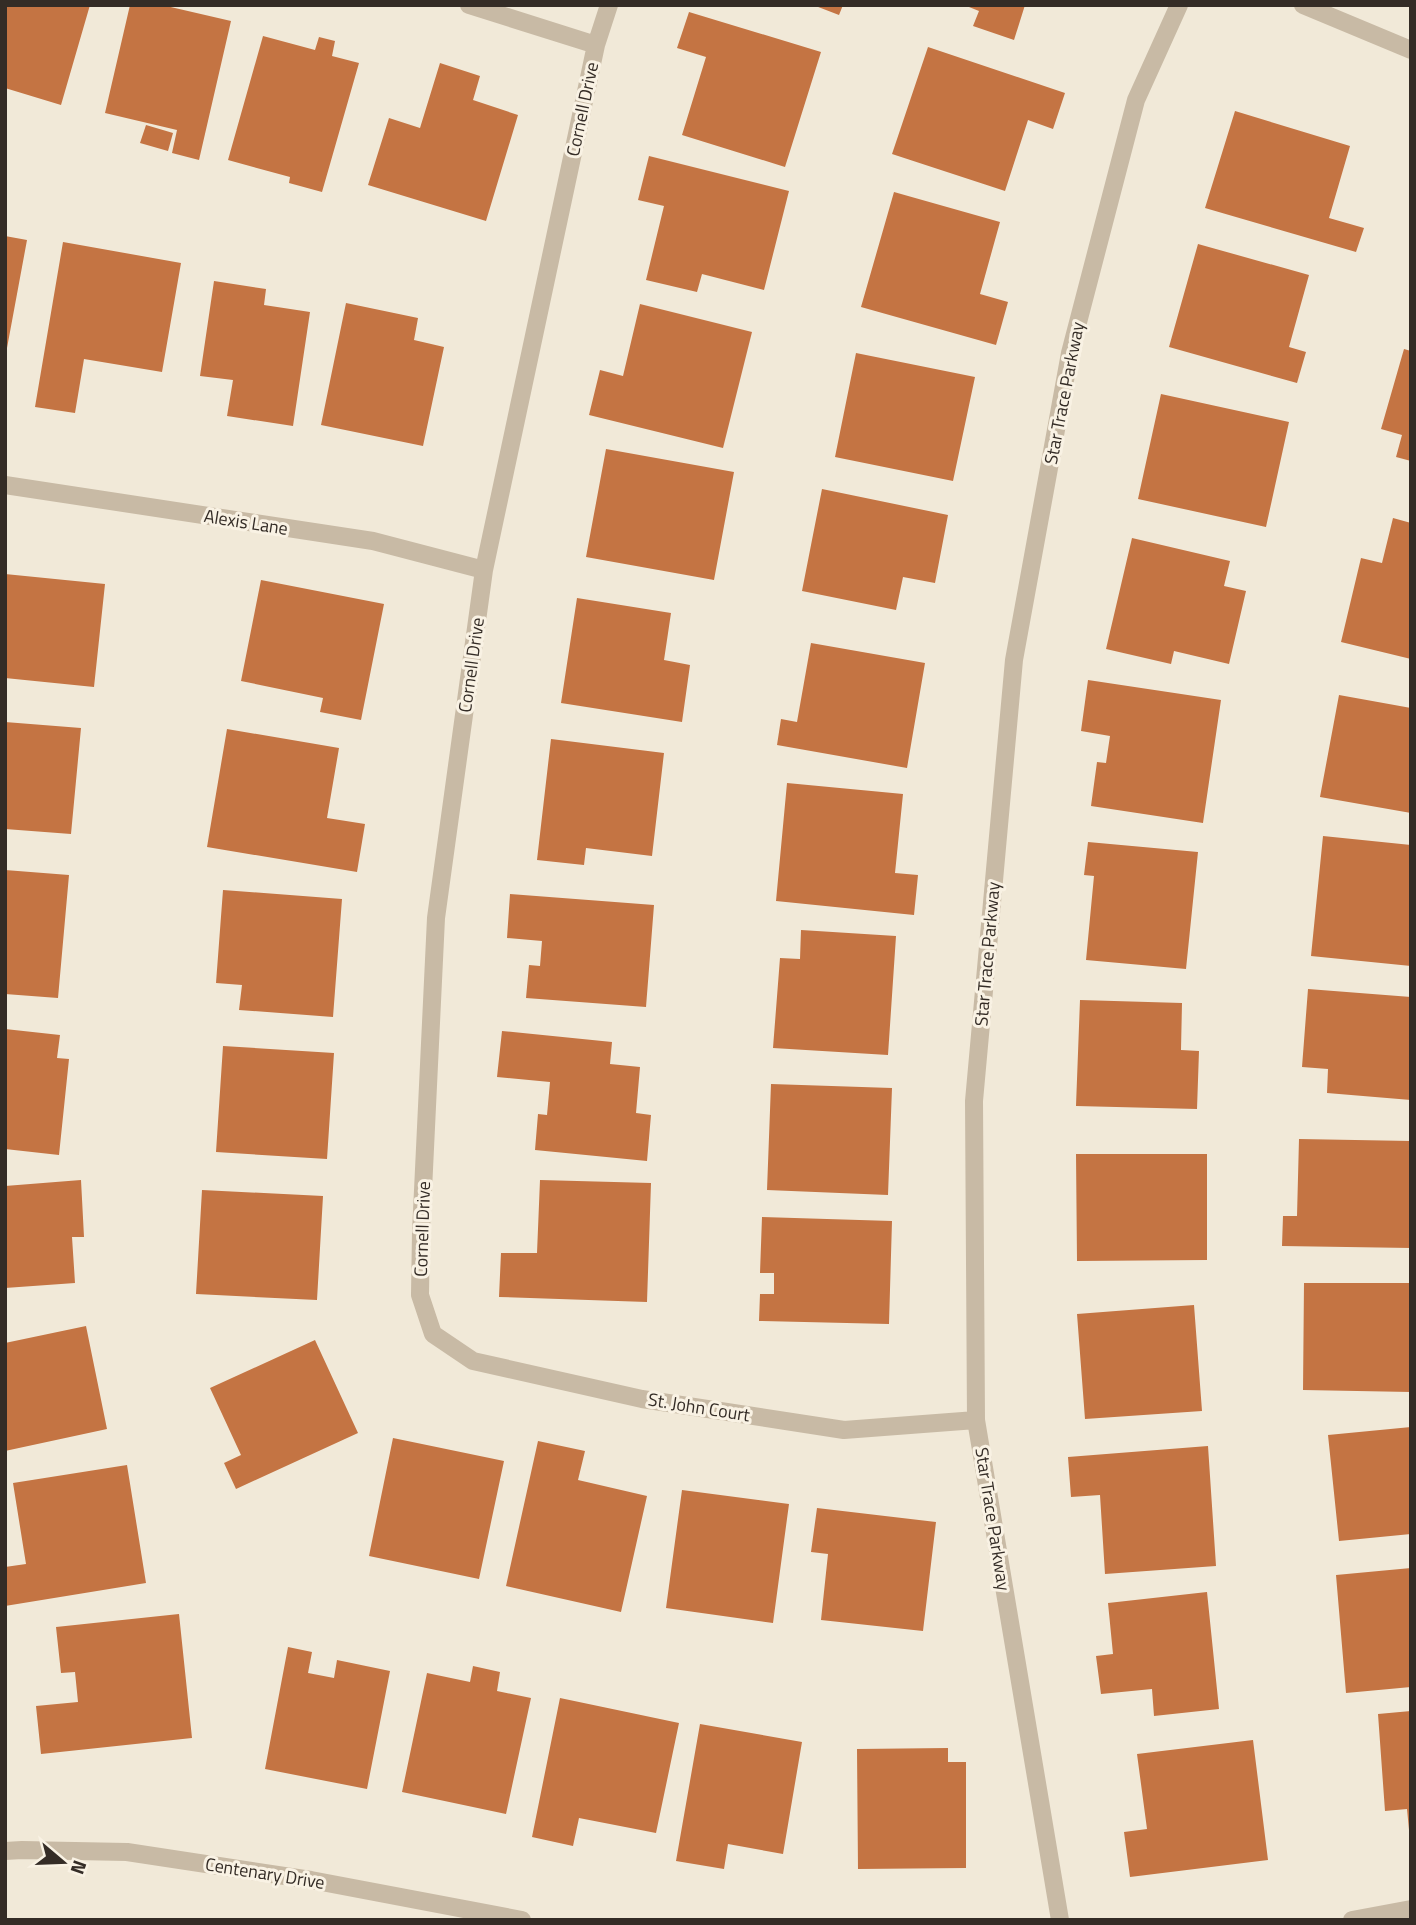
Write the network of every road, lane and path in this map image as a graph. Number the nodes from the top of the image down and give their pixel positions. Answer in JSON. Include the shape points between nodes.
{"nodes":[{"id":1,"x":469,"y":5,"type":"edge"},
{"id":2,"x":609,"y":5,"type":"edge"},
{"id":3,"x":1179,"y":5,"type":"edge"},
{"id":4,"x":1303,"y":5,"type":"edge"},
{"id":5,"x":596,"y":45,"type":"junction"},
{"id":6,"x":1411,"y":50,"type":"edge"},
{"id":7,"x":5,"y":485,"type":"edge"},
{"id":8,"x":484,"y":570,"type":"junction"},
{"id":9,"x":433,"y":1335,"type":"joint"},
{"id":10,"x":976,"y":1420,"type":"junction"},
{"id":11,"x":5,"y":1851,"type":"edge"},
{"id":12,"x":1411,"y":1909,"type":"edge"},
{"id":13,"x":522,"y":1920,"type":"edge"},
{"id":14,"x":1060,"y":1920,"type":"edge"},
{"id":15,"x":1352,"y":1920,"type":"edge"}],
"edges":[{"from":1,"to":5,"type":"street"},
{"from":2,"to":5,"type":"street","name":"Cornell Drive"},
{"from":3,"to":10,"type":"street","name":"Star Trace Parkway","via":[[1136,100],[1070,353],[1014,660],[974,1101]]},
{"from":4,"to":6,"type":"street"},
{"from":5,"to":8,"type":"street","name":"Cornell Drive"},
{"from":7,"to":8,"type":"street","name":"Alexis Lane","via":[[373,541]]},
{"from":8,"to":9,"type":"street","name":"Cornell Drive","via":[[436,918],[420,1295]]},
{"from":9,"to":10,"type":"street","name":"St. John Court","via":[[473,1361],[642,1399],[844,1430]]},
{"from":10,"to":14,"type":"street","name":"Star Trace Parkway"},
{"from":11,"to":13,"type":"street","name":"Centenary Drive","via":[[127,1852],[311,1880]]},
{"from":12,"to":15,"type":"street"}]}
